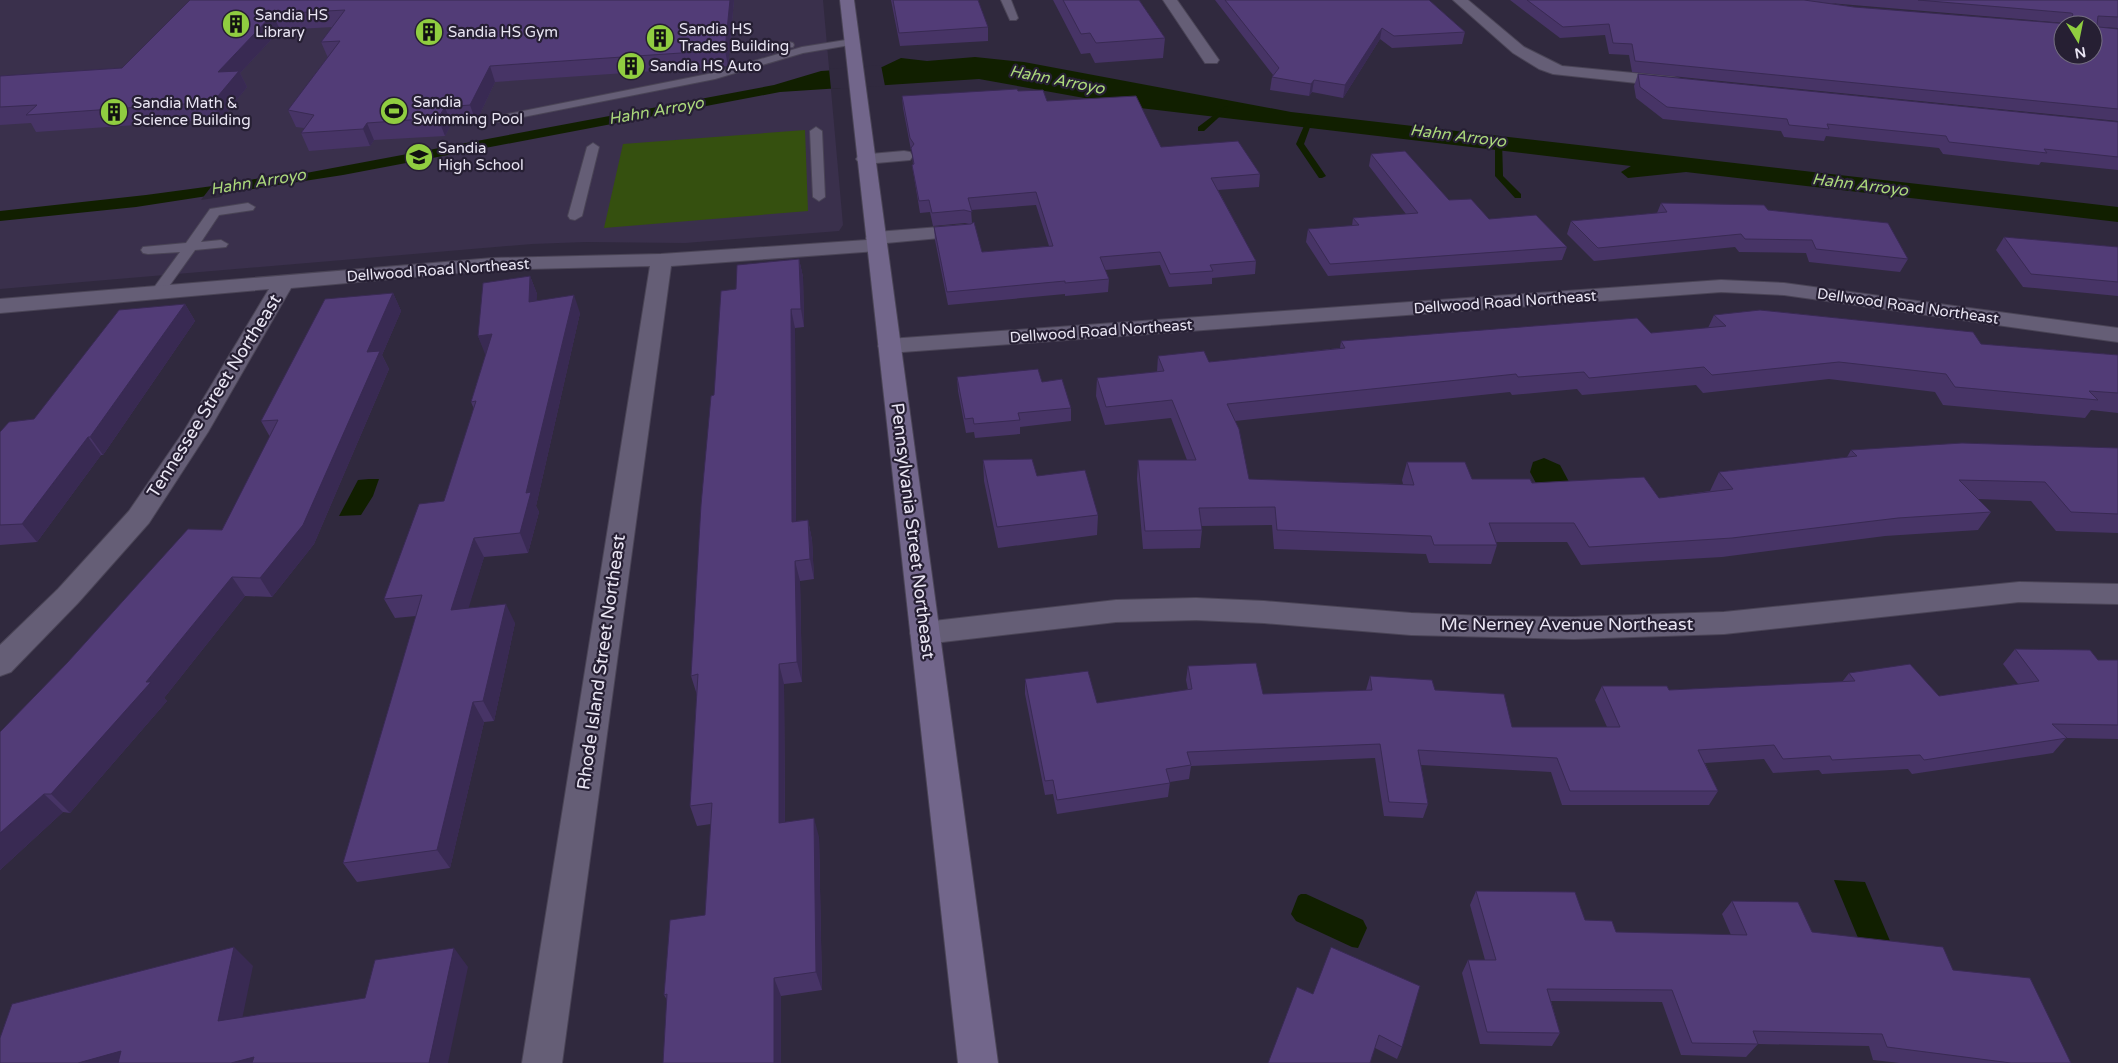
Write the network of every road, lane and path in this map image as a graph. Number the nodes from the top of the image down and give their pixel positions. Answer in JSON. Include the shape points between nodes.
{"nodes":[{"id":1,"x":847,"y":0,"type":"edge"},
{"id":2,"x":1006,"y":0,"type":"edge"},
{"id":3,"x":1170,"y":0,"type":"edge"},
{"id":4,"x":1460,"y":0,"type":"edge"},
{"id":5,"x":1013,"y":18,"type":"dead end"},
{"id":6,"x":852,"y":42,"type":"junction"},
{"id":7,"x":793,"y":45,"type":"dead end"},
{"id":8,"x":748,"y":46,"type":"dead end"},
{"id":9,"x":1210,"y":60,"type":"dead end"},
{"id":10,"x":1686,"y":84,"type":"edge"},
{"id":11,"x":498,"y":119,"type":"dead end"},
{"id":12,"x":816,"y":131,"type":"dead end"},
{"id":13,"x":593,"y":147,"type":"dead end"},
{"id":14,"x":904,"y":156,"type":"dead end"},
{"id":15,"x":865,"y":159,"type":"junction"},
{"id":16,"x":819,"y":196,"type":"dead end"},
{"id":17,"x":248,"y":207,"type":"dead end"},
{"id":18,"x":575,"y":216,"type":"dead end"},
{"id":19,"x":965,"y":231,"type":"edge"},
{"id":20,"x":876,"y":242,"type":"junction"},
{"id":21,"x":221,"y":244,"type":"dead end"},
{"id":22,"x":190,"y":247,"type":"junction"},
{"id":23,"x":148,"y":250,"type":"dead end"},
{"id":24,"x":660,"y":260,"type":"junction"},
{"id":25,"x":284,"y":282,"type":"junction"},
{"id":26,"x":157,"y":293,"type":"junction"},
{"id":27,"x":0,"y":306,"type":"edge"},
{"id":28,"x":2118,"y":335,"type":"edge"},
{"id":29,"x":890,"y":346,"type":"junction"},
{"id":30,"x":2118,"y":594,"type":"edge"},
{"id":31,"x":926,"y":633,"type":"junction"},
{"id":32,"x":0,"y":664,"type":"edge"},
{"id":33,"x":542,"y":1063,"type":"edge"},
{"id":34,"x":978,"y":1063,"type":"edge"}],
"edges":[{"from":1,"to":6,"type":"street","name":"Pennsylvania Street Northeast"},
{"from":2,"to":5,"type":"lane"},
{"from":3,"to":9,"type":"street"},
{"from":4,"to":10,"type":"street","via":[[1528,58],[1541,65],[1558,70]]},
{"from":6,"to":11,"type":"lane","via":[[802,50],[715,76]]},
{"from":6,"to":15,"type":"street","name":"Pennsylvania Street Northeast"},
{"from":7,"to":8,"type":"lane"},
{"from":12,"to":16,"type":"lane"},
{"from":13,"to":18,"type":"lane"},
{"from":14,"to":15,"type":"street"},
{"from":15,"to":20,"type":"street","name":"Pennsylvania Street Northeast"},
{"from":17,"to":22,"type":"lane","via":[[215,212]]},
{"from":19,"to":20,"type":"street","name":"Dellwood Road Northeast"},
{"from":20,"to":24,"type":"street","name":"Dellwood Road Northeast"},
{"from":20,"to":29,"type":"street","name":"Pennsylvania Street Northeast"},
{"from":21,"to":22,"type":"lane"},
{"from":22,"to":23,"type":"lane"},
{"from":22,"to":26,"type":"lane"},
{"from":24,"to":25,"type":"street","name":"Dellwood Road Northeast","via":[[493,264]]},
{"from":24,"to":33,"type":"street","name":"Rhode Island Street Northeast"},
{"from":25,"to":26,"type":"street","name":"Dellwood Road Northeast"},
{"from":25,"to":32,"type":"street","name":"Tennessee Street Northeast","via":[[196,432],[138,517],[68,596]]},
{"from":26,"to":27,"type":"street","name":"Dellwood Road Northeast"},
{"from":28,"to":29,"type":"street","name":"Dellwood Road Northeast","via":[[1784,289],[1721,286]]},
{"from":29,"to":31,"type":"street","name":"Pennsylvania Street Northeast"},
{"from":30,"to":31,"type":"street","name":"Mc Nerney Avenue Northeast","via":[[2019,592],[1724,624],[1486,627],[1196,609],[1116,611]]},
{"from":31,"to":34,"type":"street","name":"Pennsylvania Street Northeast"}]}
